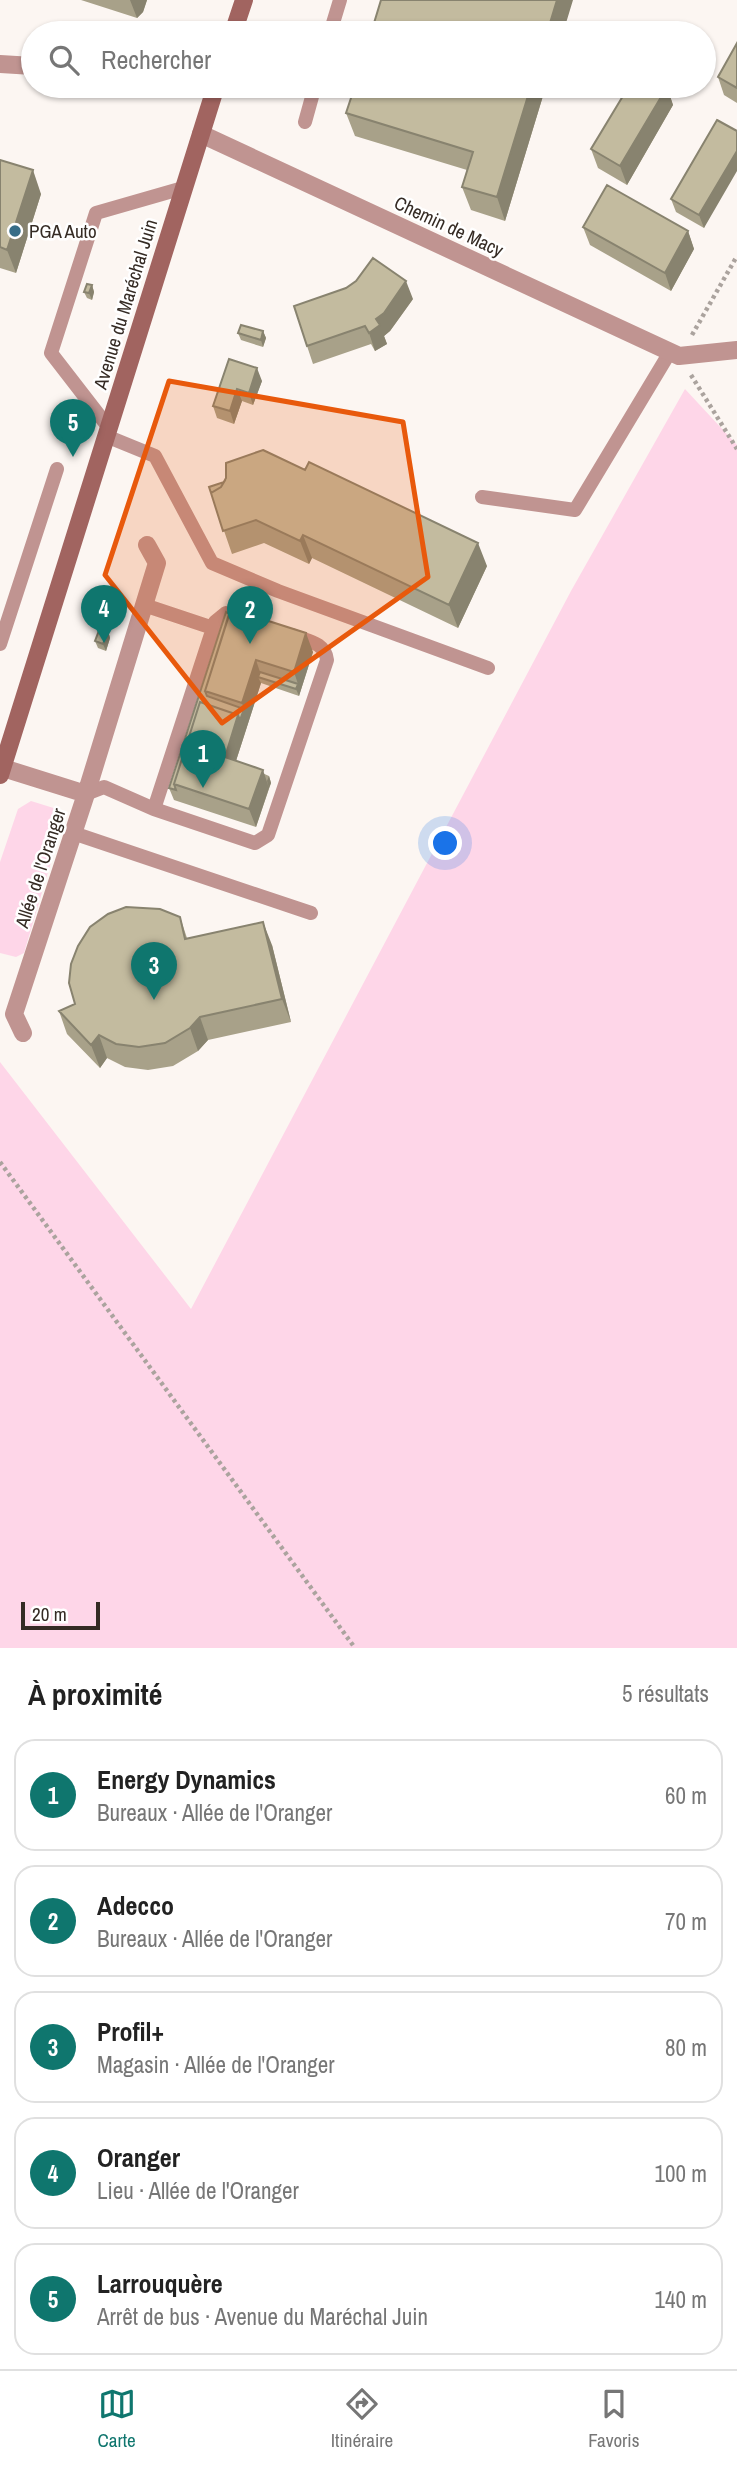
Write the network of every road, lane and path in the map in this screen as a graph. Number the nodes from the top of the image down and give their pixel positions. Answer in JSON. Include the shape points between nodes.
{"nodes":[{"id":1,"x":244,"y":0,"type":"edge"},
{"id":2,"x":340,"y":0,"type":"edge"},
{"id":3,"x":237,"y":21,"type":"edge"},
{"id":4,"x":334,"y":21,"type":"edge"},
{"id":5,"x":0,"y":64,"type":"edge"},
{"id":6,"x":21,"y":65,"type":"edge"},
{"id":7,"x":212,"y":98,"type":"edge"},
{"id":8,"x":312,"y":98,"type":"edge"},
{"id":9,"x":305,"y":122,"type":"dead end"},
{"id":10,"x":201,"y":134,"type":"junction"},
{"id":11,"x":183,"y":188,"type":"junction"},
{"id":12,"x":737,"y":256,"type":"edge"},
{"id":13,"x":737,"y":350,"type":"edge"},
{"id":14,"x":675,"y":354,"type":"junction"},
{"id":15,"x":107,"y":432,"type":"junction"},
{"id":16,"x":737,"y":449,"type":"edge"},
{"id":17,"x":57,"y":470,"type":"dead end"},
{"id":18,"x":482,"y":496,"type":"dead end"},
{"id":19,"x":147,"y":545,"type":"dead end"},
{"id":20,"x":144,"y":606,"type":"junction"},
{"id":21,"x":213,"y":628,"type":"junction"},
{"id":22,"x":0,"y":644,"type":"edge"},
{"id":23,"x":488,"y":668,"type":"dead end"},
{"id":24,"x":1,"y":770,"type":"edge"},
{"id":25,"x":86,"y":794,"type":"junction"},
{"id":26,"x":154,"y":809,"type":"junction"},
{"id":27,"x":73,"y":833,"type":"junction"},
{"id":28,"x":311,"y":913,"type":"dead end"},
{"id":29,"x":23,"y":1033,"type":"dead end"},
{"id":30,"x":0,"y":1162,"type":"edge"},
{"id":31,"x":355,"y":1648,"type":"edge"}],
"edges":[{"from":1,"to":3,"type":"main road"},
{"from":2,"to":4,"type":"lane"},
{"from":5,"to":6,"type":"street"},
{"from":7,"to":10,"type":"main road","name":"Avenue du Maréchal Juin"},
{"from":8,"to":9,"type":"lane"},
{"from":10,"to":11,"type":"main road","name":"Avenue du Maréchal Juin"},
{"from":10,"to":14,"type":"street","name":"Chemin de Macy"},
{"from":11,"to":15,"type":"main road","name":"Avenue du Maréchal Juin"},
{"from":11,"to":15,"type":"lane","via":[[96,213],[51,353]]},
{"from":12,"to":14,"type":"path"},
{"from":13,"to":14,"type":"street"},
{"from":14,"to":16,"type":"path"},
{"from":14,"to":18,"type":"lane","via":[[575,510]]},
{"from":15,"to":23,"type":"lane","via":[[155,456],[212,563]]},
{"from":15,"to":24,"type":"main road","name":"Avenue du Maréchal Juin"},
{"from":17,"to":22,"type":"lane"},
{"from":19,"to":20,"type":"street","name":"Allée de l'Oranger","via":[[157,563]]},
{"from":20,"to":21,"type":"lane"},
{"from":20,"to":25,"type":"street","name":"Allée de l'Oranger"},
{"from":21,"to":26,"type":"lane"},
{"from":21,"to":26,"type":"lane","via":[[226,613],[319,645],[328,655],[268,835],[255,843]]},
{"from":24,"to":25,"type":"street","name":"Allée de l'Oranger"},
{"from":25,"to":26,"type":"lane","via":[[104,787]]},
{"from":25,"to":27,"type":"street","name":"Allée de l'Oranger"},
{"from":27,"to":28,"type":"lane"},
{"from":27,"to":29,"type":"street","name":"Allée de l'Oranger","via":[[14,1014]]},
{"from":30,"to":31,"type":"path"}]}
